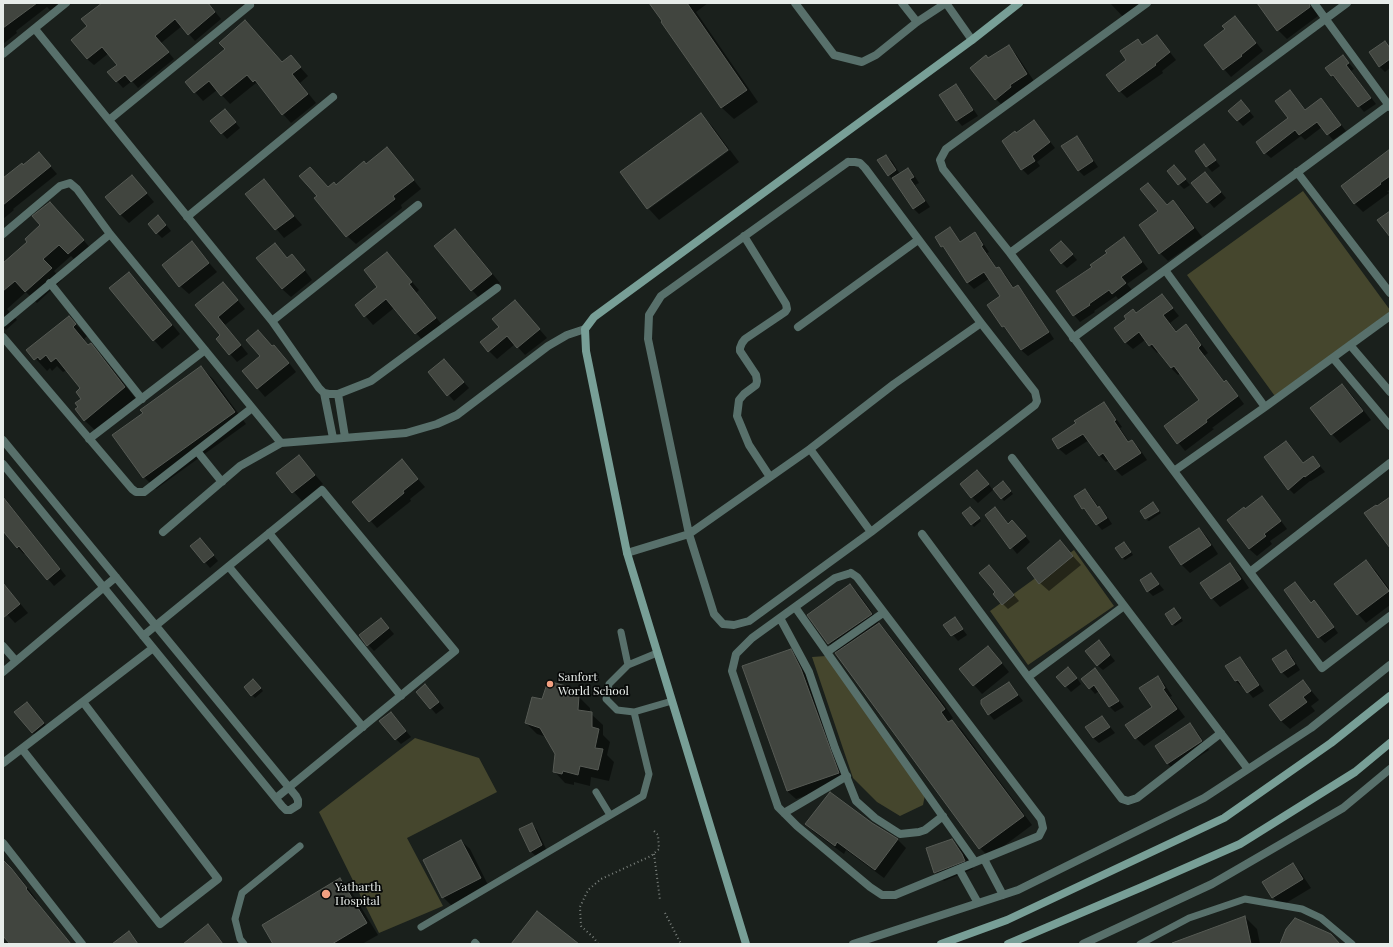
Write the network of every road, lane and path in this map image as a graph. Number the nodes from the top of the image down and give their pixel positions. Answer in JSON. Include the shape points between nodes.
{"nodes":[{"id":1,"x":66,"y":3,"type":"edge"},
{"id":2,"x":902,"y":3,"type":"edge"},
{"id":3,"x":946,"y":3,"type":"edge"},
{"id":4,"x":1019,"y":3,"type":"edge"},
{"id":5,"x":1147,"y":3,"type":"edge"},
{"id":6,"x":1314,"y":3,"type":"edge"},
{"id":7,"x":1347,"y":3,"type":"edge"},
{"id":8,"x":797,"y":4,"type":"edge"},
{"id":9,"x":250,"y":5,"type":"dead end"},
{"id":10,"x":1325,"y":19,"type":"junction"},
{"id":11,"x":917,"y":22,"type":"junction"},
{"id":12,"x":35,"y":29,"type":"junction"},
{"id":13,"x":972,"y":40,"type":"junction"},
{"id":14,"x":3,"y":54,"type":"edge"},
{"id":15,"x":332,"y":97,"type":"dead end"},
{"id":16,"x":1390,"y":105,"type":"edge"},
{"id":17,"x":109,"y":120,"type":"junction"},
{"id":18,"x":1297,"y":172,"type":"junction"},
{"id":19,"x":418,"y":205,"type":"dead end"},
{"id":20,"x":187,"y":217,"type":"junction"},
{"id":21,"x":3,"y":234,"type":"edge"},
{"id":22,"x":110,"y":234,"type":"junction"},
{"id":23,"x":744,"y":236,"type":"junction"},
{"id":24,"x":918,"y":240,"type":"junction"},
{"id":25,"x":1010,"y":254,"type":"junction"},
{"id":26,"x":1165,"y":270,"type":"junction"},
{"id":27,"x":50,"y":283,"type":"junction"},
{"id":28,"x":497,"y":288,"type":"dead end"},
{"id":29,"x":1390,"y":293,"type":"edge"},
{"id":30,"x":1390,"y":316,"type":"edge"},
{"id":31,"x":272,"y":321,"type":"junction"},
{"id":32,"x":3,"y":323,"type":"edge"},
{"id":33,"x":981,"y":323,"type":"junction"},
{"id":34,"x":798,"y":327,"type":"dead end"},
{"id":35,"x":585,"y":329,"type":"junction"},
{"id":36,"x":3,"y":337,"type":"edge"},
{"id":37,"x":1073,"y":338,"type":"junction"},
{"id":38,"x":1350,"y":345,"type":"junction"},
{"id":39,"x":205,"y":350,"type":"junction"},
{"id":40,"x":1333,"y":358,"type":"junction"},
{"id":41,"x":1390,"y":392,"type":"edge"},
{"id":42,"x":324,"y":393,"type":"junction"},
{"id":43,"x":338,"y":394,"type":"junction"},
{"id":44,"x":142,"y":399,"type":"junction"},
{"id":45,"x":1265,"y":407,"type":"junction"},
{"id":46,"x":252,"y":408,"type":"junction"},
{"id":47,"x":1390,"y":426,"type":"edge"},
{"id":48,"x":345,"y":437,"type":"junction"},
{"id":49,"x":333,"y":438,"type":"junction"},
{"id":50,"x":89,"y":439,"type":"junction"},
{"id":51,"x":3,"y":440,"type":"edge"},
{"id":52,"x":281,"y":443,"type":"junction"},
{"id":53,"x":810,"y":449,"type":"junction"},
{"id":54,"x":197,"y":451,"type":"junction"},
{"id":55,"x":1012,"y":458,"type":"dead end"},
{"id":56,"x":1390,"y":463,"type":"edge"},
{"id":57,"x":3,"y":464,"type":"edge"},
{"id":58,"x":1174,"y":471,"type":"junction"},
{"id":59,"x":770,"y":477,"type":"junction"},
{"id":60,"x":222,"y":482,"type":"junction"},
{"id":61,"x":163,"y":532,"type":"dead end"},
{"id":62,"x":871,"y":532,"type":"junction"},
{"id":63,"x":269,"y":533,"type":"junction"},
{"id":64,"x":689,"y":534,"type":"junction"},
{"id":65,"x":922,"y":534,"type":"dead end"},
{"id":66,"x":627,"y":553,"type":"junction"},
{"id":67,"x":229,"y":566,"type":"junction"},
{"id":68,"x":1250,"y":572,"type":"junction"},
{"id":69,"x":116,"y":577,"type":"junction"},
{"id":70,"x":104,"y":588,"type":"junction"},
{"id":71,"x":1124,"y":606,"type":"junction"},
{"id":72,"x":795,"y":607,"type":"junction"},
{"id":73,"x":883,"y":613,"type":"junction"},
{"id":74,"x":1390,"y":616,"type":"edge"},
{"id":75,"x":780,"y":618,"type":"junction"},
{"id":76,"x":156,"y":627,"type":"junction"},
{"id":77,"x":621,"y":632,"type":"dead end"},
{"id":78,"x":144,"y":636,"type":"junction"},
{"id":79,"x":3,"y":646,"type":"edge"},
{"id":80,"x":154,"y":648,"type":"junction"},
{"id":81,"x":827,"y":652,"type":"junction"},
{"id":82,"x":657,"y":653,"type":"junction"},
{"id":83,"x":16,"y":662,"type":"junction"},
{"id":84,"x":628,"y":665,"type":"junction"},
{"id":85,"x":1390,"y":665,"type":"edge"},
{"id":86,"x":3,"y":672,"type":"edge"},
{"id":87,"x":1028,"y":677,"type":"junction"},
{"id":88,"x":400,"y":696,"type":"junction"},
{"id":89,"x":1390,"y":696,"type":"edge"},
{"id":90,"x":83,"y":702,"type":"junction"},
{"id":91,"x":672,"y":702,"type":"junction"},
{"id":92,"x":634,"y":712,"type":"junction"},
{"id":93,"x":363,"y":727,"type":"junction"},
{"id":94,"x":1221,"y":733,"type":"junction"},
{"id":95,"x":1390,"y":743,"type":"edge"},
{"id":96,"x":22,"y":748,"type":"junction"},
{"id":97,"x":3,"y":763,"type":"edge"},
{"id":98,"x":1248,"y":769,"type":"junction"},
{"id":99,"x":1390,"y":769,"type":"edge"},
{"id":100,"x":847,"y":776,"type":"junction"},
{"id":101,"x":289,"y":788,"type":"junction"},
{"id":102,"x":596,"y":792,"type":"dead end"},
{"id":103,"x":276,"y":798,"type":"junction"},
{"id":104,"x":784,"y":813,"type":"junction"},
{"id":105,"x":610,"y":815,"type":"junction"},
{"id":106,"x":943,"y":816,"type":"junction"},
{"id":107,"x":652,"y":830,"type":"dead end"},
{"id":108,"x":3,"y":843,"type":"edge"},
{"id":109,"x":300,"y":846,"type":"dead end"},
{"id":110,"x":654,"y":854,"type":"junction"},
{"id":111,"x":984,"y":859,"type":"junction"},
{"id":112,"x":975,"y":862,"type":"junction"},
{"id":113,"x":959,"y":869,"type":"junction"},
{"id":114,"x":1004,"y":895,"type":"junction"},
{"id":115,"x":660,"y":900,"type":"dead end"},
{"id":116,"x":978,"y":903,"type":"junction"},
{"id":117,"x":664,"y":913,"type":"dead end"},
{"id":118,"x":420,"y":927,"type":"dead end"},
{"id":119,"x":82,"y":944,"type":"edge"},
{"id":120,"x":244,"y":944,"type":"edge"},
{"id":121,"x":598,"y":944,"type":"edge"},
{"id":122,"x":681,"y":944,"type":"edge"},
{"id":123,"x":746,"y":944,"type":"edge"},
{"id":124,"x":852,"y":944,"type":"edge"},
{"id":125,"x":941,"y":944,"type":"edge"},
{"id":126,"x":1008,"y":944,"type":"edge"},
{"id":127,"x":1083,"y":944,"type":"edge"},
{"id":128,"x":1140,"y":944,"type":"edge"},
{"id":129,"x":1352,"y":944,"type":"edge"}],
"edges":[{"from":1,"to":12,"type":"street"},
{"from":2,"to":11,"type":"street"},
{"from":3,"to":11,"type":"street"},
{"from":3,"to":13,"type":"street"},
{"from":4,"to":13,"type":"street"},
{"from":5,"to":25,"type":"street","via":[[946,149],[940,160],[943,170]]},
{"from":6,"to":10,"type":"street"},
{"from":7,"to":10,"type":"street"},
{"from":8,"to":11,"type":"street","via":[[834,55],[862,62],[876,55]]},
{"from":9,"to":17,"type":"street"},
{"from":10,"to":16,"type":"street"},
{"from":10,"to":25,"type":"street"},
{"from":12,"to":14,"type":"street"},
{"from":12,"to":17,"type":"street"},
{"from":13,"to":35,"type":"street","via":[[594,317]]},
{"from":15,"to":20,"type":"street"},
{"from":16,"to":18,"type":"street"},
{"from":17,"to":20,"type":"street"},
{"from":18,"to":26,"type":"street"},
{"from":18,"to":29,"type":"street"},
{"from":19,"to":31,"type":"street"},
{"from":20,"to":31,"type":"street"},
{"from":21,"to":22,"type":"street","via":[[60,186],[70,183]]},
{"from":22,"to":27,"type":"street"},
{"from":22,"to":39,"type":"street"},
{"from":23,"to":24,"type":"street","via":[[839,168],[848,162],[855,162],[866,168]]},
{"from":23,"to":59,"type":"street","via":[[787,309],[745,339],[740,348],[757,381],[756,385],[739,400],[737,416],[749,445]]},
{"from":23,"to":64,"type":"street","via":[[661,296],[649,315],[648,339]]},
{"from":24,"to":33,"type":"street"},
{"from":24,"to":34,"type":"street"},
{"from":25,"to":37,"type":"street"},
{"from":26,"to":37,"type":"street"},
{"from":26,"to":45,"type":"street"},
{"from":27,"to":32,"type":"street"},
{"from":27,"to":44,"type":"street"},
{"from":28,"to":43,"type":"street","via":[[371,381]]},
{"from":30,"to":38,"type":"street"},
{"from":31,"to":42,"type":"street"},
{"from":33,"to":53,"type":"street","via":[[894,384]]},
{"from":33,"to":62,"type":"street","via":[[1035,392],[1035,405]]},
{"from":35,"to":48,"type":"street","via":[[567,335],[548,346],[457,415],[438,424],[406,433]]},
{"from":35,"to":66,"type":"street","via":[[586,351]]},
{"from":36,"to":50,"type":"street"},
{"from":37,"to":58,"type":"street"},
{"from":38,"to":40,"type":"street"},
{"from":38,"to":41,"type":"street"},
{"from":39,"to":44,"type":"street"},
{"from":39,"to":46,"type":"street"},
{"from":40,"to":45,"type":"street"},
{"from":40,"to":47,"type":"street"},
{"from":42,"to":43,"type":"street"},
{"from":42,"to":49,"type":"street"},
{"from":43,"to":48,"type":"street"},
{"from":44,"to":50,"type":"street"},
{"from":45,"to":58,"type":"street"},
{"from":46,"to":52,"type":"street"},
{"from":46,"to":54,"type":"street"},
{"from":48,"to":49,"type":"street"},
{"from":49,"to":52,"type":"street"},
{"from":50,"to":54,"type":"street","via":[[136,492],[144,492]]},
{"from":51,"to":69,"type":"street"},
{"from":52,"to":60,"type":"street","via":[[240,466]]},
{"from":53,"to":59,"type":"street"},
{"from":53,"to":62,"type":"street"},
{"from":54,"to":60,"type":"street"},
{"from":55,"to":71,"type":"street"},
{"from":56,"to":68,"type":"street"},
{"from":57,"to":70,"type":"street"},
{"from":58,"to":68,"type":"street"},
{"from":59,"to":64,"type":"street"},
{"from":60,"to":61,"type":"street"},
{"from":62,"to":64,"type":"street","via":[[749,621],[734,625],[722,624],[714,614]]},
{"from":63,"to":67,"type":"street"},
{"from":63,"to":88,"type":"street"},
{"from":63,"to":88,"type":"street","via":[[322,490],[456,651]]},
{"from":64,"to":66,"type":"street"},
{"from":65,"to":87,"type":"street"},
{"from":66,"to":82,"type":"street"},
{"from":67,"to":76,"type":"street"},
{"from":67,"to":93,"type":"street"},
{"from":68,"to":74,"type":"street","via":[[1322,668]]},
{"from":69,"to":70,"type":"street"},
{"from":69,"to":76,"type":"street"},
{"from":70,"to":78,"type":"street"},
{"from":70,"to":83,"type":"street"},
{"from":71,"to":87,"type":"street"},
{"from":71,"to":94,"type":"street"},
{"from":72,"to":73,"type":"street","via":[[836,578],[851,573],[857,577]]},
{"from":72,"to":75,"type":"street"},
{"from":72,"to":81,"type":"street"},
{"from":73,"to":81,"type":"street"},
{"from":73,"to":111,"type":"street","via":[[1041,819],[1043,828],[1039,836]]},
{"from":75,"to":100,"type":"street","via":[[809,672]]},
{"from":75,"to":104,"type":"street","via":[[752,638],[736,654],[732,671],[778,808]]},
{"from":76,"to":78,"type":"street"},
{"from":76,"to":101,"type":"street"},
{"from":77,"to":84,"type":"lane"},
{"from":78,"to":80,"type":"street"},
{"from":79,"to":83,"type":"street"},
{"from":80,"to":90,"type":"street"},
{"from":80,"to":103,"type":"street"},
{"from":81,"to":106,"type":"street"},
{"from":82,"to":84,"type":"lane"},
{"from":82,"to":91,"type":"street"},
{"from":83,"to":86,"type":"street"},
{"from":84,"to":92,"type":"lane","via":[[609,684],[606,699],[617,710]]},
{"from":85,"to":98,"type":"street","via":[[1311,728]]},
{"from":87,"to":94,"type":"street","via":[[1122,799],[1128,801],[1137,798]]},
{"from":88,"to":93,"type":"street"},
{"from":89,"to":125,"type":"street","via":[[1331,743],[1224,818],[1007,920]]},
{"from":90,"to":96,"type":"street"},
{"from":90,"to":96,"type":"street","via":[[218,879],[160,924]]},
{"from":91,"to":92,"type":"lane"},
{"from":91,"to":123,"type":"street"},
{"from":92,"to":105,"type":"lane","via":[[649,774],[643,796]]},
{"from":93,"to":101,"type":"street"},
{"from":94,"to":98,"type":"street"},
{"from":95,"to":126,"type":"street","via":[[1355,772],[1240,844]]},
{"from":96,"to":97,"type":"street"},
{"from":98,"to":114,"type":"street","via":[[1204,798]]},
{"from":99,"to":127,"type":"street","via":[[1343,808],[1212,884]]},
{"from":100,"to":104,"type":"street"},
{"from":100,"to":106,"type":"street","via":[[856,801],[900,834],[925,830]]},
{"from":101,"to":103,"type":"street"},
{"from":101,"to":103,"type":"street","via":[[296,796],[298,805],[286,810]]},
{"from":102,"to":105,"type":"lane"},
{"from":104,"to":113,"type":"street","via":[[870,887],[882,894],[895,894]]},
{"from":105,"to":118,"type":"lane"},
{"from":106,"to":112,"type":"street"},
{"from":107,"to":110,"type":"path","via":[[658,835],[659,849]]},
{"from":108,"to":119,"type":"street"},
{"from":109,"to":120,"type":"lane","via":[[242,893],[235,919],[240,939]]},
{"from":110,"to":115,"type":"path"},
{"from":110,"to":121,"type":"path","via":[[601,879],[588,890],[580,908],[581,926]]},
{"from":111,"to":112,"type":"street"},
{"from":111,"to":114,"type":"street"},
{"from":112,"to":113,"type":"street"},
{"from":113,"to":116,"type":"street"},
{"from":114,"to":116,"type":"street"},
{"from":116,"to":124,"type":"street"},
{"from":117,"to":122,"type":"path"},
{"from":128,"to":129,"type":"lane","via":[[1190,918],[1246,899],[1302,909],[1321,918]]}]}
